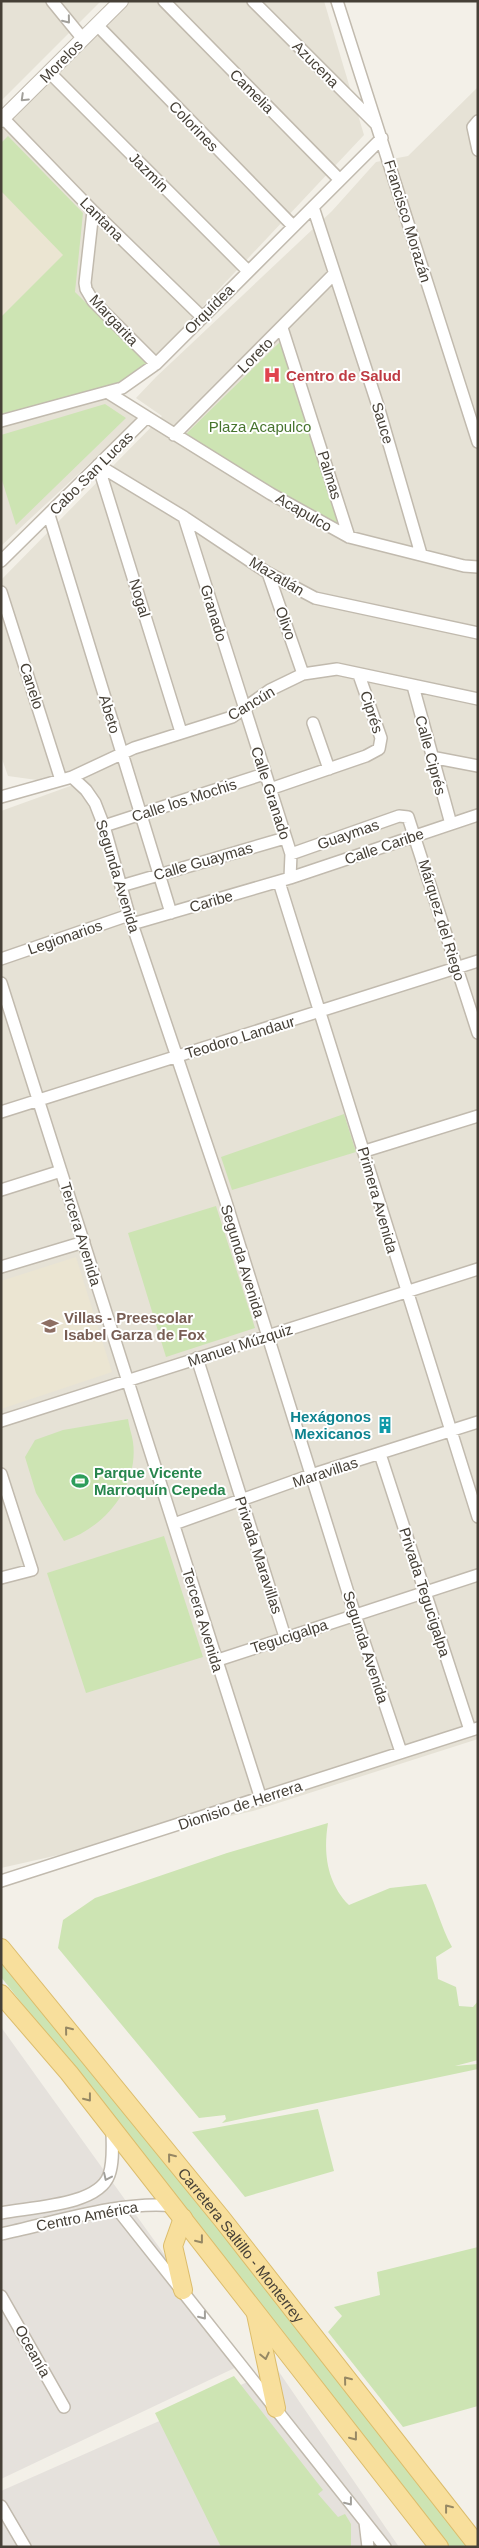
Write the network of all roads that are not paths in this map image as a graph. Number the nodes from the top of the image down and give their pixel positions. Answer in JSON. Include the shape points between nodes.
{"nodes":[{"id":1,"x":52,"y":1,"type":"edge"},
{"id":2,"x":121,"y":1,"type":"edge"},
{"id":3,"x":164,"y":1,"type":"edge"},
{"id":4,"x":253,"y":1,"type":"edge"},
{"id":5,"x":337,"y":1,"type":"edge"},
{"id":6,"x":97,"y":25,"type":"junction"},
{"id":7,"x":83,"y":39,"type":"junction"},
{"id":8,"x":50,"y":73,"type":"junction"},
{"id":9,"x":2,"y":119,"type":"edge"},
{"id":10,"x":478,"y":121,"type":"edge"},
{"id":11,"x":379,"y":127,"type":"junction"},
{"id":12,"x":382,"y":138,"type":"junction"},
{"id":13,"x":478,"y":150,"type":"edge"},
{"id":14,"x":340,"y":180,"type":"junction"},
{"id":15,"x":313,"y":207,"type":"junction"},
{"id":16,"x":93,"y":211,"type":"junction"},
{"id":17,"x":293,"y":226,"type":"junction"},
{"id":18,"x":248,"y":271,"type":"junction"},
{"id":19,"x":334,"y":274,"type":"junction"},
{"id":20,"x":202,"y":317,"type":"junction"},
{"id":21,"x":282,"y":328,"type":"junction"},
{"id":22,"x":156,"y":364,"type":"junction"},
{"id":23,"x":107,"y":392,"type":"junction"},
{"id":24,"x":147,"y":417,"type":"junction"},
{"id":25,"x":1,"y":421,"type":"edge"},
{"id":26,"x":174,"y":435,"type":"junction"},
{"id":27,"x":478,"y":442,"type":"edge"},
{"id":28,"x":98,"y":465,"type":"junction"},
{"id":29,"x":49,"y":515,"type":"junction"},
{"id":30,"x":184,"y":517,"type":"junction"},
{"id":31,"x":349,"y":537,"type":"junction"},
{"id":32,"x":421,"y":554,"type":"junction"},
{"id":33,"x":1,"y":561,"type":"edge"},
{"id":34,"x":478,"y":567,"type":"edge"},
{"id":35,"x":268,"y":573,"type":"junction"},
{"id":36,"x":1,"y":592,"type":"edge"},
{"id":37,"x":478,"y":633,"type":"edge"},
{"id":38,"x":303,"y":674,"type":"junction"},
{"id":39,"x":360,"y":675,"type":"junction"},
{"id":40,"x":413,"y":686,"type":"junction"},
{"id":41,"x":478,"y":699,"type":"edge"},
{"id":42,"x":245,"y":709,"type":"junction"},
{"id":43,"x":313,"y":723,"type":"dead end"},
{"id":44,"x":181,"y":732,"type":"junction"},
{"id":45,"x":122,"y":754,"type":"junction"},
{"id":46,"x":431,"y":757,"type":"junction"},
{"id":47,"x":478,"y":766,"type":"edge"},
{"id":48,"x":329,"y":768,"type":"junction"},
{"id":49,"x":264,"y":774,"type":"junction"},
{"id":50,"x":67,"y":778,"type":"junction"},
{"id":51,"x":270,"y":789,"type":"junction"},
{"id":52,"x":1,"y":796,"type":"edge"},
{"id":53,"x":140,"y":813,"type":"junction"},
{"id":54,"x":405,"y":815,"type":"joint"},
{"id":55,"x":478,"y":815,"type":"edge"},
{"id":56,"x":451,"y":824,"type":"junction"},
{"id":57,"x":104,"y":826,"type":"junction"},
{"id":58,"x":416,"y":835,"type":"junction"},
{"id":59,"x":286,"y":838,"type":"junction"},
{"id":60,"x":292,"y":854,"type":"junction"},
{"id":61,"x":158,"y":874,"type":"junction"},
{"id":62,"x":290,"y":878,"type":"junction"},
{"id":63,"x":279,"y":882,"type":"junction"},
{"id":64,"x":121,"y":886,"type":"junction"},
{"id":65,"x":171,"y":913,"type":"junction"},
{"id":66,"x":131,"y":919,"type":"junction"},
{"id":67,"x":1,"y":958,"type":"edge"},
{"id":68,"x":478,"y":961,"type":"edge"},
{"id":69,"x":457,"y":968,"type":"junction"},
{"id":70,"x":1,"y":983,"type":"edge"},
{"id":71,"x":318,"y":1012,"type":"junction"},
{"id":72,"x":478,"y":1033,"type":"edge"},
{"id":73,"x":176,"y":1056,"type":"junction"},
{"id":74,"x":39,"y":1099,"type":"junction"},
{"id":75,"x":1,"y":1112,"type":"edge"},
{"id":76,"x":478,"y":1116,"type":"edge"},
{"id":77,"x":365,"y":1151,"type":"junction"},
{"id":78,"x":61,"y":1170,"type":"junction"},
{"id":79,"x":1,"y":1190,"type":"edge"},
{"id":80,"x":84,"y":1242,"type":"junction"},
{"id":81,"x":1,"y":1267,"type":"edge"},
{"id":82,"x":478,"y":1270,"type":"edge"},
{"id":83,"x":406,"y":1292,"type":"junction"},
{"id":84,"x":266,"y":1337,"type":"junction"},
{"id":85,"x":197,"y":1358,"type":"junction"},
{"id":86,"x":126,"y":1381,"type":"junction"},
{"id":87,"x":1,"y":1420,"type":"edge"},
{"id":88,"x":478,"y":1422,"type":"edge"},
{"id":89,"x":451,"y":1430,"type":"junction"},
{"id":90,"x":380,"y":1454,"type":"junction"},
{"id":91,"x":1,"y":1474,"type":"edge"},
{"id":92,"x":311,"y":1475,"type":"junction"},
{"id":93,"x":242,"y":1500,"type":"junction"},
{"id":94,"x":478,"y":1518,"type":"edge"},
{"id":95,"x":174,"y":1524,"type":"junction"},
{"id":96,"x":478,"y":1575,"type":"edge"},
{"id":97,"x":1,"y":1578,"type":"edge"},
{"id":98,"x":424,"y":1592,"type":"junction"},
{"id":99,"x":355,"y":1615,"type":"junction"},
{"id":100,"x":285,"y":1637,"type":"junction"},
{"id":101,"x":215,"y":1661,"type":"junction"},
{"id":102,"x":474,"y":1729,"type":"edge"},
{"id":103,"x":401,"y":1752,"type":"junction"},
{"id":104,"x":261,"y":1798,"type":"junction"},
{"id":105,"x":1,"y":1881,"type":"edge"},
{"id":106,"x":1,"y":1948,"type":"edge"},
{"id":107,"x":1,"y":1994,"type":"edge"},
{"id":108,"x":112,"y":2129,"type":"junction"},
{"id":109,"x":118,"y":2210,"type":"junction"},
{"id":110,"x":1,"y":2212,"type":"edge"},
{"id":111,"x":178,"y":2212,"type":"junction"},
{"id":112,"x":1,"y":2234,"type":"edge"},
{"id":113,"x":183,"y":2290,"type":"junction"},
{"id":114,"x":1,"y":2296,"type":"edge"},
{"id":115,"x":255,"y":2309,"type":"junction"},
{"id":116,"x":64,"y":2407,"type":"dead end"},
{"id":117,"x":276,"y":2408,"type":"junction"},
{"id":118,"x":1,"y":2506,"type":"edge"},
{"id":119,"x":365,"y":2522,"type":"junction"},
{"id":120,"x":438,"y":2543,"type":"edge"},
{"id":121,"x":478,"y":2546,"type":"edge"},
{"id":122,"x":24,"y":2547,"type":"edge"},
{"id":123,"x":368,"y":2547,"type":"edge"},
{"id":124,"x":385,"y":2547,"type":"edge"}],
"edges":[{"from":1,"to":7,"type":"street","one_way":true},
{"from":2,"to":6,"type":"street","name":"Morelos"},
{"from":3,"to":14,"type":"street","name":"Camelia"},
{"from":4,"to":11,"type":"street","name":"Azucena"},
{"from":5,"to":11,"type":"street","name":"Francisco Morazán"},
{"from":6,"to":7,"type":"street","name":"Morelos"},
{"from":6,"to":17,"type":"street","name":"Colorines"},
{"from":7,"to":8,"type":"street","name":"Morelos"},
{"from":8,"to":9,"type":"street","name":"Morelos","one_way":true},
{"from":8,"to":18,"type":"street","name":"Jazmín"},
{"from":9,"to":16,"type":"street","name":"Lantana"},
{"from":10,"to":13,"type":"street","via":[[473,127]]},
{"from":11,"to":12,"type":"street","name":"Francisco Morazán"},
{"from":12,"to":14,"type":"street","name":"Orquídea"},
{"from":12,"to":27,"type":"street","name":"Francisco Morazán"},
{"from":14,"to":15,"type":"street","name":"Orquídea"},
{"from":15,"to":17,"type":"street","name":"Orquídea"},
{"from":15,"to":19,"type":"street","name":"Sauce"},
{"from":16,"to":20,"type":"street","name":"Lantana"},
{"from":16,"to":22,"type":"street","name":"Margarita","via":[[86,289],[93,301]]},
{"from":17,"to":18,"type":"street","name":"Orquídea"},
{"from":18,"to":20,"type":"street","name":"Orquídea"},
{"from":19,"to":21,"type":"street","name":"Loreto"},
{"from":19,"to":32,"type":"street","name":"Sauce","via":[[378,406]]},
{"from":20,"to":22,"type":"street","name":"Orquídea"},
{"from":21,"to":26,"type":"street","name":"Loreto"},
{"from":21,"to":31,"type":"street","name":"Palmas"},
{"from":22,"to":23,"type":"street","name":"Orquídea","via":[[122,388]]},
{"from":23,"to":24,"type":"street","name":"Cabo San Lucas"},
{"from":23,"to":25,"type":"street","name":"Orquídea"},
{"from":24,"to":26,"type":"street","name":"Acapulco"},
{"from":24,"to":28,"type":"street","name":"Cabo San Lucas"},
{"from":26,"to":31,"type":"street","name":"Acapulco"},
{"from":28,"to":29,"type":"street","name":"Cabo San Lucas"},
{"from":28,"to":30,"type":"street","name":"Mazatlán"},
{"from":28,"to":44,"type":"street","name":"Nogal"},
{"from":29,"to":33,"type":"street","name":"Cabo San Lucas"},
{"from":29,"to":45,"type":"street","name":"Abeto"},
{"from":30,"to":35,"type":"street","name":"Mazatlán"},
{"from":30,"to":42,"type":"street","name":"Granado"},
{"from":31,"to":32,"type":"street","name":"Acapulco"},
{"from":32,"to":34,"type":"street","name":"Acapulco"},
{"from":35,"to":37,"type":"street","name":"Mazatlán","via":[[315,598]]},
{"from":35,"to":38,"type":"street","name":"Olivo"},
{"from":36,"to":50,"type":"street","name":"Canelo"},
{"from":38,"to":39,"type":"street","name":"Cancún","via":[[337,670]]},
{"from":38,"to":42,"type":"street","name":"Cancún","via":[[270,690]]},
{"from":39,"to":40,"type":"street","name":"Cancún"},
{"from":39,"to":48,"type":"street","name":"Ciprés","via":[[381,738],[379,749]]},
{"from":40,"to":41,"type":"street","name":"Cancún"},
{"from":40,"to":46,"type":"street","name":"Calle Ciprés"},
{"from":42,"to":44,"type":"street","name":"Cancún"},
{"from":42,"to":49,"type":"street","name":"Calle Granado"},
{"from":43,"to":48,"type":"street"},
{"from":44,"to":45,"type":"street","name":"Cancún"},
{"from":45,"to":50,"type":"street","name":"Cancún"},
{"from":45,"to":53,"type":"street","name":"Abeto"},
{"from":46,"to":47,"type":"street"},
{"from":46,"to":56,"type":"street","name":"Calle Ciprés"},
{"from":48,"to":51,"type":"street"},
{"from":49,"to":51,"type":"street","name":"Calle Granado"},
{"from":49,"to":53,"type":"street","name":"Calle los Mochis"},
{"from":50,"to":52,"type":"street","name":"Cancún"},
{"from":50,"to":57,"type":"street","name":"Segunda Avenida","via":[[86,790]]},
{"from":51,"to":59,"type":"street","name":"Calle Granado"},
{"from":53,"to":57,"type":"street","name":"Calle los Mochis"},
{"from":53,"to":61,"type":"street","name":"Abeto"},
{"from":54,"to":58,"type":"street","name":"Márquez del Riego","via":[[411,820]]},
{"from":54,"to":60,"type":"street","name":"Guaymas"},
{"from":55,"to":56,"type":"street","name":"Calle Caribe"},
{"from":56,"to":58,"type":"street","name":"Calle Caribe"},
{"from":57,"to":64,"type":"street","name":"Segunda Avenida"},
{"from":58,"to":62,"type":"street","name":"Calle Caribe"},
{"from":58,"to":69,"type":"street","name":"Márquez del Riego"},
{"from":59,"to":60,"type":"street","name":"Calle Granado"},
{"from":59,"to":61,"type":"street","name":"Calle Guaymas"},
{"from":60,"to":62,"type":"street","name":"Calle Granado"},
{"from":61,"to":64,"type":"street","name":"Calle Guaymas"},
{"from":61,"to":65,"type":"street","name":"Abeto"},
{"from":62,"to":63,"type":"street","name":"Caribe"},
{"from":63,"to":65,"type":"street","name":"Caribe"},
{"from":63,"to":71,"type":"street","name":"Primera Avenida"},
{"from":64,"to":66,"type":"street","name":"Segunda Avenida"},
{"from":65,"to":66,"type":"street","name":"Caribe"},
{"from":66,"to":67,"type":"street","name":"Legionarios"},
{"from":66,"to":73,"type":"street","name":"Segunda Avenida"},
{"from":68,"to":69,"type":"street","name":"Teodoro Landaur"},
{"from":69,"to":71,"type":"street","name":"Teodoro Landaur"},
{"from":69,"to":72,"type":"street","name":"Márquez del Riego"},
{"from":70,"to":74,"type":"street","name":"Tercera Avenida"},
{"from":71,"to":73,"type":"street","name":"Teodoro Landaur"},
{"from":71,"to":77,"type":"street","name":"Primera Avenida"},
{"from":73,"to":74,"type":"street","name":"Teodoro Landaur"},
{"from":73,"to":84,"type":"street","name":"Segunda Avenida"},
{"from":74,"to":75,"type":"street","name":"Teodoro Landaur"},
{"from":74,"to":78,"type":"street","name":"Tercera Avenida"},
{"from":76,"to":77,"type":"street"},
{"from":77,"to":83,"type":"street","name":"Primera Avenida"},
{"from":78,"to":79,"type":"street"},
{"from":78,"to":80,"type":"street","name":"Tercera Avenida"},
{"from":80,"to":81,"type":"street"},
{"from":80,"to":86,"type":"street","name":"Tercera Avenida"},
{"from":82,"to":83,"type":"street","name":"Manuel Múzquiz"},
{"from":83,"to":84,"type":"street","name":"Manuel Múzquiz"},
{"from":83,"to":89,"type":"street","name":"Primera Avenida"},
{"from":84,"to":85,"type":"street","name":"Manuel Múzquiz"},
{"from":84,"to":92,"type":"street","name":"Segunda Avenida"},
{"from":85,"to":86,"type":"street","name":"Manuel Múzquiz"},
{"from":85,"to":93,"type":"street","name":"Privada Maravillas"},
{"from":86,"to":87,"type":"street","name":"Manuel Múzquiz"},
{"from":86,"to":95,"type":"street","name":"Tercera Avenida"},
{"from":88,"to":89,"type":"street","name":"Maravillas"},
{"from":89,"to":90,"type":"street","name":"Maravillas"},
{"from":89,"to":94,"type":"street","name":"Primera Avenida"},
{"from":90,"to":92,"type":"street","name":"Maravillas"},
{"from":90,"to":98,"type":"street","name":"Privada Tegucigalpa"},
{"from":91,"to":97,"type":"street","via":[[32,1570]]},
{"from":92,"to":93,"type":"street","name":"Maravillas"},
{"from":92,"to":99,"type":"street","name":"Segunda Avenida"},
{"from":93,"to":95,"type":"street","name":"Maravillas"},
{"from":93,"to":100,"type":"street","name":"Privada Maravillas"},
{"from":95,"to":101,"type":"street","name":"Tercera Avenida"},
{"from":96,"to":98,"type":"street","name":"Tegucigalpa"},
{"from":98,"to":99,"type":"street","name":"Tegucigalpa"},
{"from":98,"to":102,"type":"street","name":"Privada Tegucigalpa"},
{"from":99,"to":100,"type":"street","name":"Tegucigalpa"},
{"from":99,"to":103,"type":"street","name":"Segunda Avenida"},
{"from":100,"to":101,"type":"street","name":"Tegucigalpa"},
{"from":101,"to":104,"type":"street","name":"Tercera Avenida"},
{"from":102,"to":103,"type":"street","name":"Dionisio de Herrera"},
{"from":103,"to":104,"type":"street","name":"Dionisio de Herrera"},
{"from":104,"to":105,"type":"street","name":"Dionisio de Herrera"},
{"from":121,"to":106,"type":"main road","name":"Carretera Saltillo - Monterrey","one_way":true,"via":[[215,2212]]},
{"from":107,"to":108,"type":"main road","name":"Carretera Saltillo - Monterrey","one_way":true},
{"from":108,"to":110,"type":"street","name":"Centro América","one_way":true,"via":[[112,2165],[106,2183],[99,2190],[83,2198]]},
{"from":108,"to":111,"type":"main road","name":"Carretera Saltillo - Monterrey"},
{"from":109,"to":111,"type":"street","name":"Centro América","via":[[145,2205]]},
{"from":109,"to":112,"type":"street","name":"Centro América"},
{"from":109,"to":113,"type":"street"},
{"from":111,"to":113,"type":"main road","via":[[173,2246]]},
{"from":111,"to":115,"type":"main road","name":"Carretera Saltillo - Monterrey","one_way":true},
{"from":113,"to":117,"type":"street","one_way":true},
{"from":114,"to":116,"type":"street","name":"Oceanía"},
{"from":115,"to":117,"type":"main road","one_way":true},
{"from":115,"to":120,"type":"main road","name":"Carretera Saltillo - Monterrey","one_way":true},
{"from":117,"to":119,"type":"street","one_way":true},
{"from":118,"to":122,"type":"street"},
{"from":119,"to":123,"type":"street"},
{"from":119,"to":124,"type":"street"}]}
